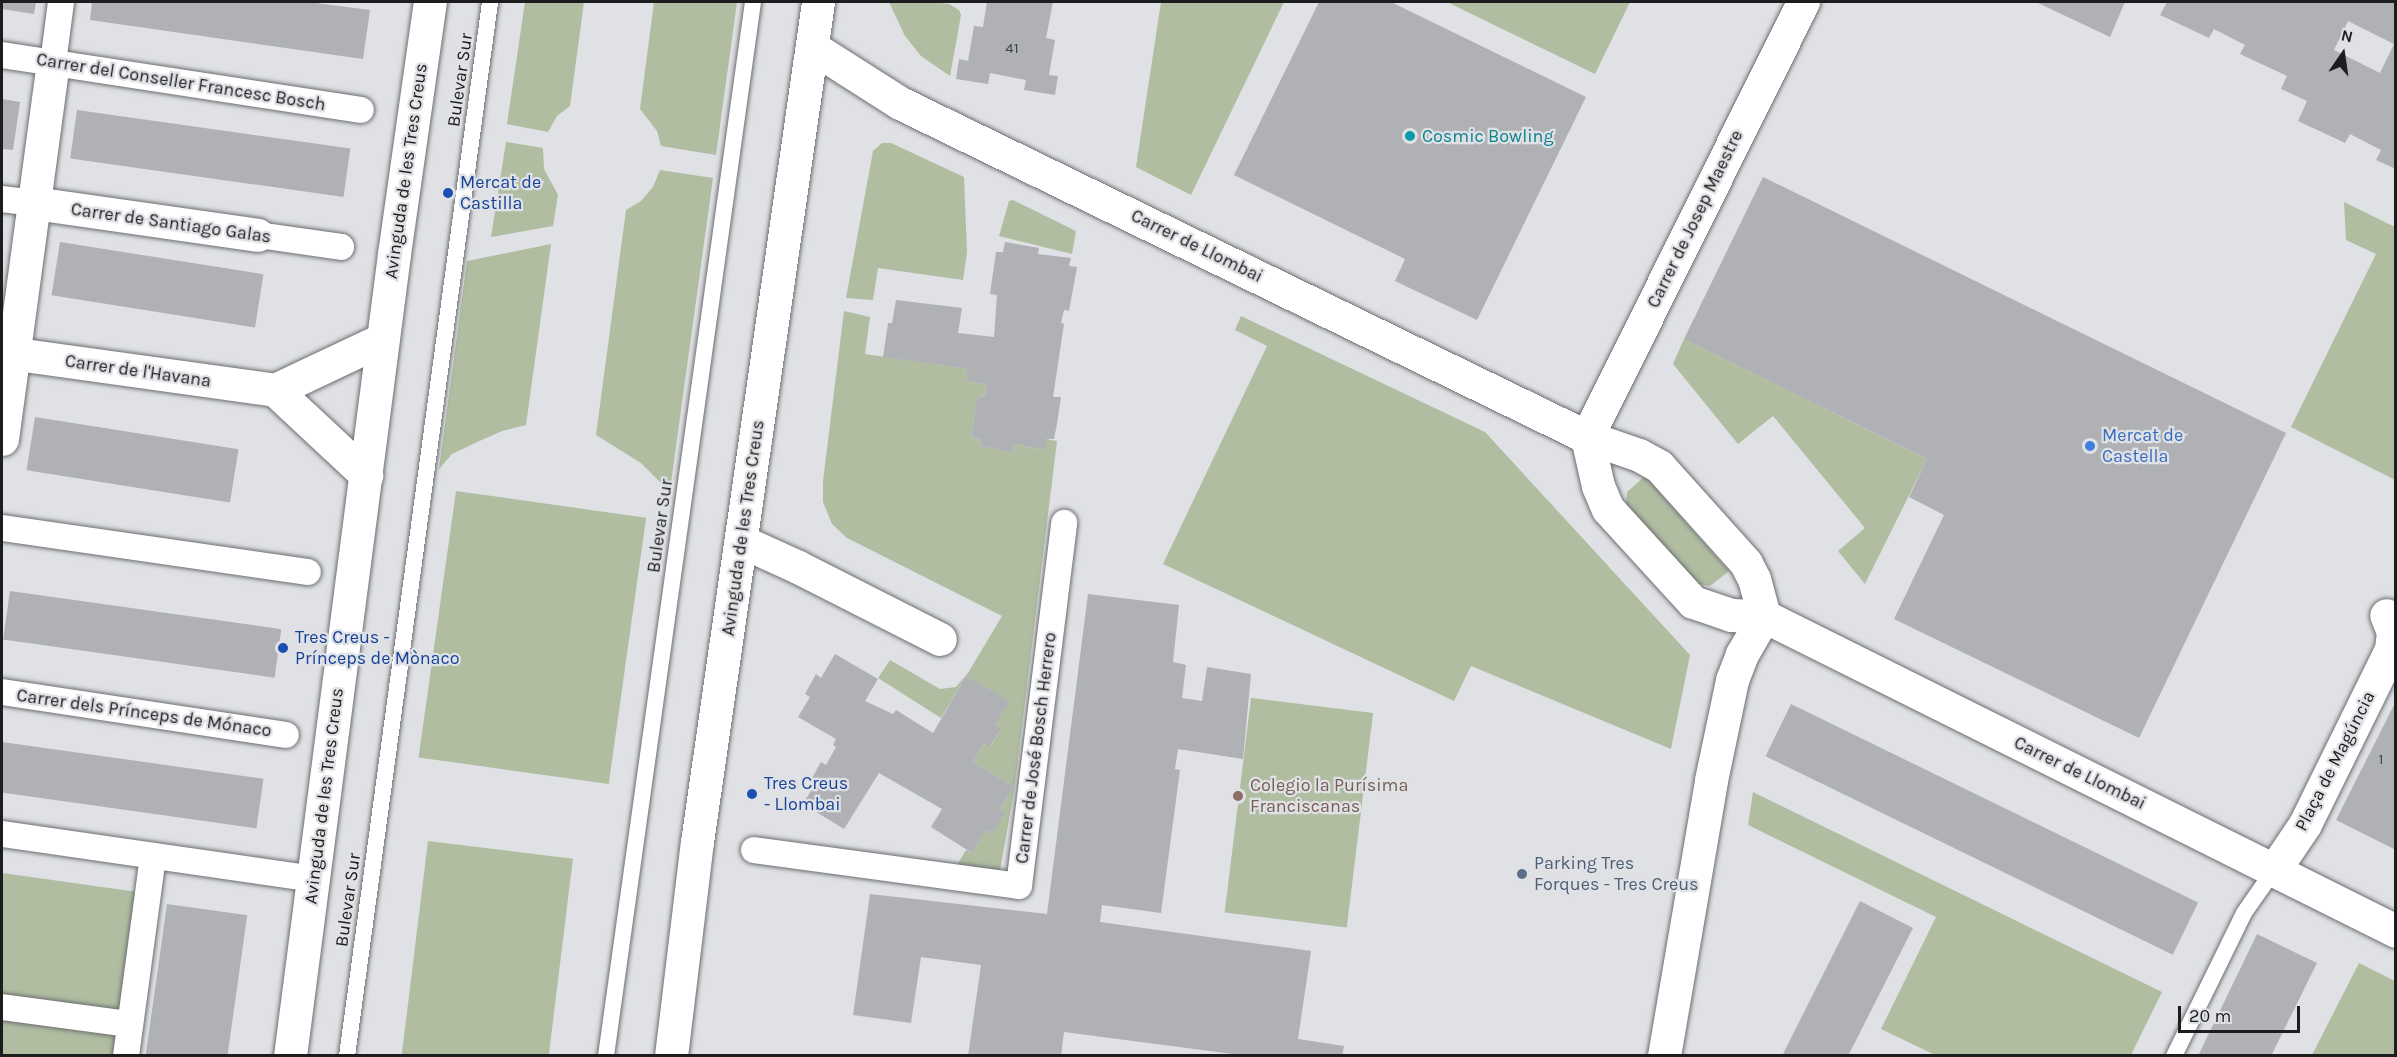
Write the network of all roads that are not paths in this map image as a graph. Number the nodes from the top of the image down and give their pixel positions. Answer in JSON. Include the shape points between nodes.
{"nodes":[{"id":1,"x":61,"y":2,"type":"edge"},
{"id":2,"x":430,"y":2,"type":"edge"},
{"id":3,"x":490,"y":2,"type":"edge"},
{"id":4,"x":753,"y":2,"type":"edge"},
{"id":5,"x":818,"y":2,"type":"edge"},
{"id":6,"x":1803,"y":2,"type":"edge"},
{"id":7,"x":812,"y":47,"type":"junction"},
{"id":8,"x":2,"y":55,"type":"edge"},
{"id":9,"x":53,"y":63,"type":"junction"},
{"id":10,"x":361,"y":110,"type":"dead end"},
{"id":11,"x":2,"y":199,"type":"edge"},
{"id":12,"x":34,"y":203,"type":"junction"},
{"id":13,"x":258,"y":235,"type":"joint"},
{"id":14,"x":341,"y":248,"type":"dead end"},
{"id":15,"x":383,"y":339,"type":"junction"},
{"id":16,"x":7,"y":353,"type":"edge"},
{"id":17,"x":275,"y":390,"type":"junction"},
{"id":18,"x":1587,"y":437,"type":"junction"},
{"id":19,"x":2,"y":439,"type":"edge"},
{"id":20,"x":366,"y":475,"type":"junction"},
{"id":21,"x":1065,"y":524,"type":"dead end"},
{"id":22,"x":2,"y":528,"type":"edge"},
{"id":23,"x":741,"y":541,"type":"junction"},
{"id":24,"x":308,"y":572,"type":"dead end"},
{"id":25,"x":2386,"y":615,"type":"dead end"},
{"id":26,"x":1764,"y":616,"type":"junction"},
{"id":27,"x":940,"y":639,"type":"dead end"},
{"id":28,"x":2,"y":692,"type":"edge"},
{"id":29,"x":286,"y":735,"type":"dead end"},
{"id":30,"x":2,"y":834,"type":"edge"},
{"id":31,"x":754,"y":850,"type":"dead end"},
{"id":32,"x":153,"y":856,"type":"junction"},
{"id":33,"x":2274,"y":870,"type":"junction"},
{"id":34,"x":313,"y":879,"type":"junction"},
{"id":35,"x":2396,"y":931,"type":"edge"},
{"id":36,"x":2,"y":1007,"type":"edge"},
{"id":37,"x":130,"y":1024,"type":"junction"},
{"id":38,"x":126,"y":1056,"type":"edge"},
{"id":39,"x":290,"y":1056,"type":"edge"},
{"id":40,"x":347,"y":1056,"type":"edge"},
{"id":41,"x":606,"y":1056,"type":"edge"},
{"id":42,"x":671,"y":1056,"type":"edge"},
{"id":43,"x":1664,"y":1056,"type":"edge"},
{"id":44,"x":2174,"y":1056,"type":"edge"}],
"edges":[{"from":1,"to":9,"type":"street"},
{"from":2,"to":15,"type":"street","name":"Avinguda de les Tres Creus"},
{"from":3,"to":40,"type":"lane","name":"Bulevar Sur"},
{"from":4,"to":41,"type":"lane","name":"Bulevar Sur"},
{"from":5,"to":7,"type":"street","name":"Avinguda de les Tres Creus"},
{"from":6,"to":18,"type":"street","name":"Carrer de Josep Maestre"},
{"from":7,"to":18,"type":"street","name":"Carrer de Llombai","via":[[900,103]]},
{"from":7,"to":23,"type":"street","name":"Avinguda de les Tres Creus"},
{"from":8,"to":9,"type":"street","name":"Carrer del Conseller Francesc Bosch"},
{"from":9,"to":10,"type":"street","name":"Carrer del Conseller Francesc Bosch"},
{"from":9,"to":12,"type":"street"},
{"from":11,"to":12,"type":"street","name":"Carrer de Santiago Galas"},
{"from":12,"to":13,"type":"street","name":"Carrer de Santiago Galas"},
{"from":12,"to":16,"type":"street"},
{"from":13,"to":14,"type":"street","name":"Carrer de Santiago Galas"},
{"from":15,"to":17,"type":"street"},
{"from":15,"to":20,"type":"street","name":"Avinguda de les Tres Creus"},
{"from":16,"to":17,"type":"street","name":"Carrer de l'Havana"},
{"from":16,"to":19,"type":"street"},
{"from":17,"to":20,"type":"street"},
{"from":18,"to":26,"type":"street","name":"Carrer de Llombai","via":[[1659,466],[1746,564]]},
{"from":18,"to":26,"type":"street","name":"Carrer de Llombai","via":[[1598,486],[1608,509],[1693,602],[1731,615]]},
{"from":20,"to":34,"type":"street","name":"Avinguda de les Tres Creus"},
{"from":21,"to":31,"type":"street","name":"Carrer de José Bosch Herrero","via":[[1019,886]]},
{"from":22,"to":24,"type":"street"},
{"from":23,"to":27,"type":"street"},
{"from":23,"to":42,"type":"street","name":"Avinguda de les Tres Creus","via":[[697,842]]},
{"from":25,"to":33,"type":"street","name":"Plaça de Magúncia","via":[[2393,632],[2391,650],[2306,824]]},
{"from":26,"to":33,"type":"street","name":"Carrer de Llombai"},
{"from":26,"to":43,"type":"street","via":[[1732,680]]},
{"from":28,"to":29,"type":"street","name":"Carrer dels Prínceps de Mónaco"},
{"from":30,"to":32,"type":"street"},
{"from":32,"to":34,"type":"street"},
{"from":32,"to":37,"type":"street"},
{"from":33,"to":35,"type":"street","name":"Carrer de Llombai"},
{"from":33,"to":44,"type":"lane","via":[[2244,913]]},
{"from":34,"to":39,"type":"street","name":"Avinguda de les Tres Creus"},
{"from":36,"to":37,"type":"street"},
{"from":37,"to":38,"type":"street"}]}
